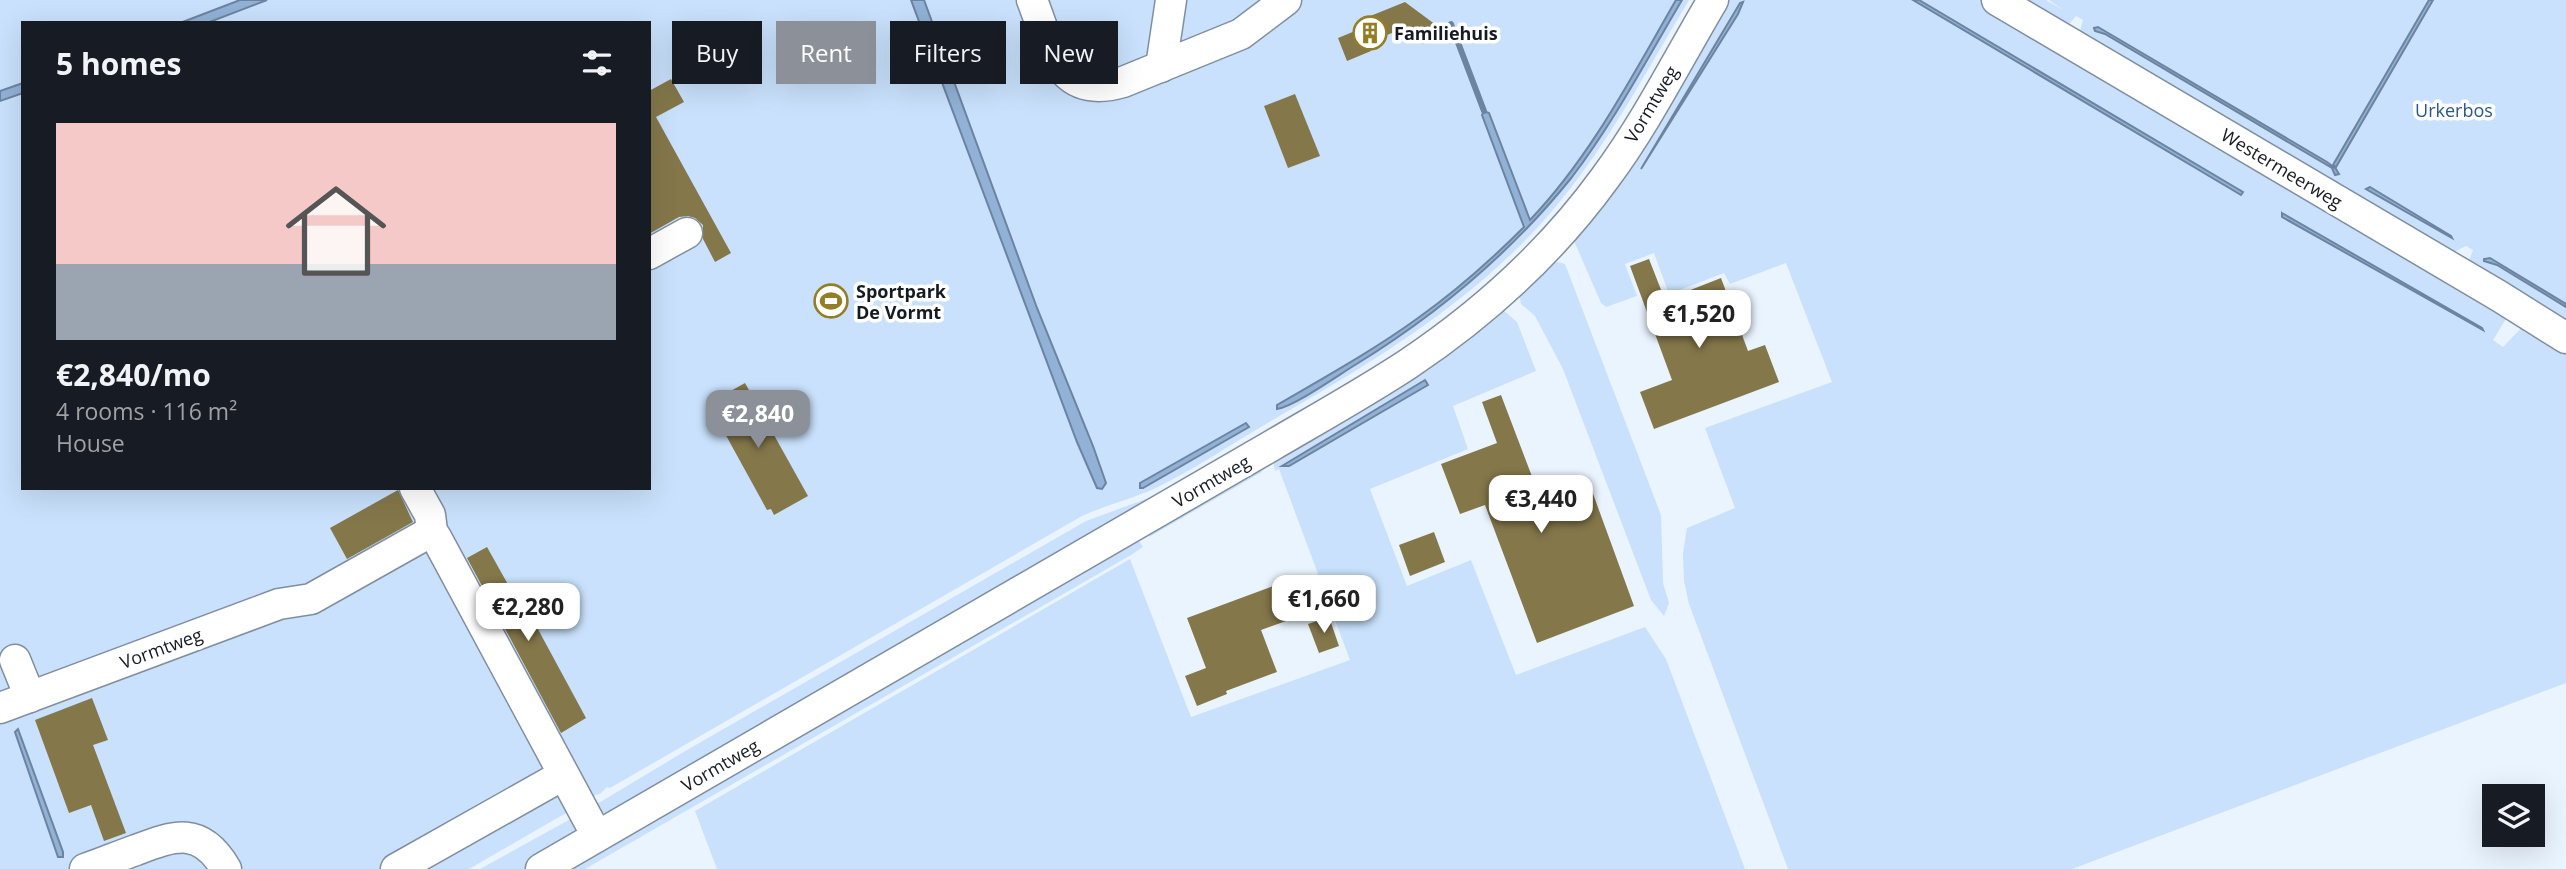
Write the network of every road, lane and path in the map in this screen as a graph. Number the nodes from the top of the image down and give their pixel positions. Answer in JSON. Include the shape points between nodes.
{"nodes":[{"id":1,"x":1032,"y":0,"type":"edge"},
{"id":2,"x":1171,"y":0,"type":"edge"},
{"id":3,"x":1286,"y":0,"type":"edge"},
{"id":4,"x":1713,"y":0,"type":"edge"},
{"id":5,"x":1997,"y":0,"type":"edge"},
{"id":6,"x":1161,"y":67,"type":"junction"},
{"id":7,"x":687,"y":233,"type":"dead end"},
{"id":8,"x":651,"y":253,"type":"edge"},
{"id":9,"x":2566,"y":338,"type":"edge"},
{"id":10,"x":416,"y":490,"type":"edge"},
{"id":11,"x":432,"y":531,"type":"junction"},
{"id":12,"x":15,"y":660,"type":"dead end"},
{"id":13,"x":30,"y":696,"type":"junction"},
{"id":14,"x":0,"y":708,"type":"edge"},
{"id":15,"x":563,"y":775,"type":"junction"},
{"id":16,"x":597,"y":836,"type":"junction"},
{"id":17,"x":85,"y":869,"type":"edge"},
{"id":18,"x":226,"y":869,"type":"edge"},
{"id":19,"x":396,"y":869,"type":"edge"},
{"id":20,"x":541,"y":869,"type":"edge"}],
"edges":[{"from":1,"to":6,"type":"street","via":[[1058,65],[1069,78],[1105,87]]},
{"from":2,"to":6,"type":"street"},
{"from":3,"to":6,"type":"street","via":[[1241,34]]},
{"from":4,"to":16,"type":"street","name":"Vormtweg","via":[[1618,160],[1584,205],[1515,279],[1448,336],[1271,446]]},
{"from":5,"to":9,"type":"street","name":"Westermeerweg"},
{"from":7,"to":8,"type":"street"},
{"from":10,"to":11,"type":"street","via":[[430,514]]},
{"from":11,"to":13,"type":"street","name":"Vormtweg","via":[[307,601],[279,604]]},
{"from":11,"to":15,"type":"street"},
{"from":12,"to":13,"type":"street"},
{"from":13,"to":14,"type":"street","name":"Vormtweg"},
{"from":15,"to":16,"type":"street"},
{"from":15,"to":19,"type":"street"},
{"from":16,"to":20,"type":"street","name":"Vormtweg"},
{"from":17,"to":18,"type":"street","via":[[179,836],[205,846]]}]}
